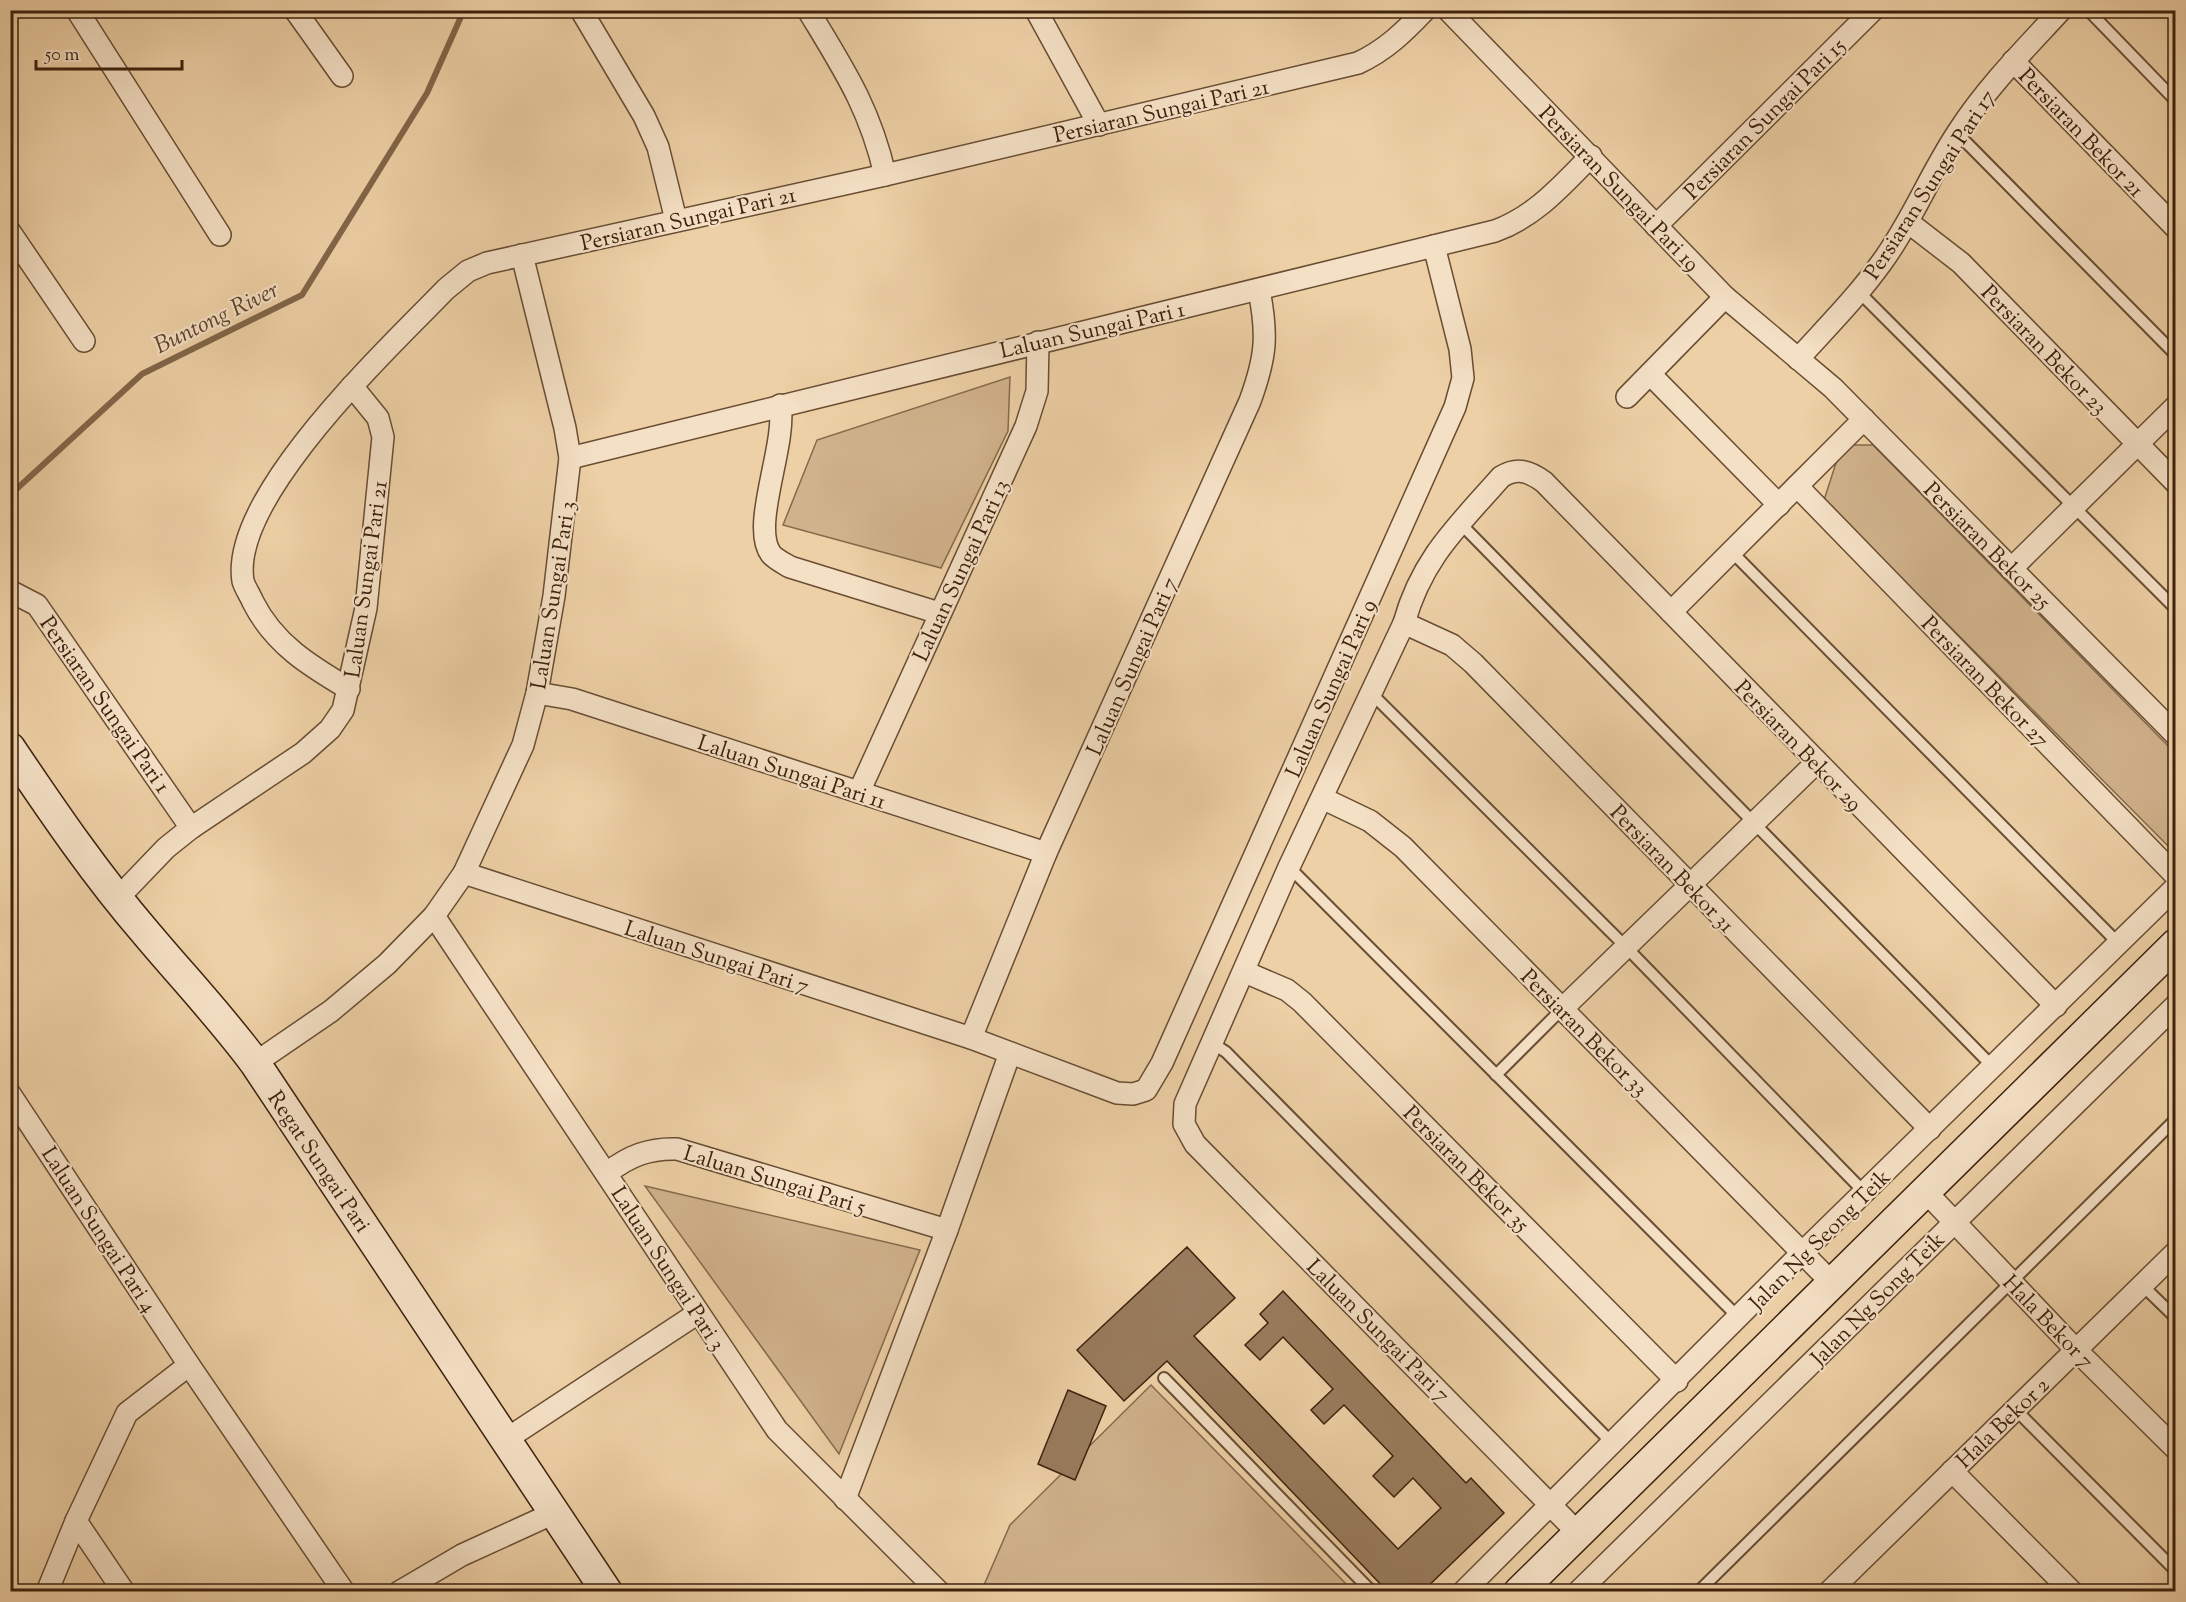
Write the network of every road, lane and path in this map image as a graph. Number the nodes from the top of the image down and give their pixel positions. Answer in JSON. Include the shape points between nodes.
{"nodes":[{"id":1,"x":77,"y":10,"type":"edge"},
{"id":2,"x":295,"y":10,"type":"edge"},
{"id":3,"x":581,"y":10,"type":"edge"},
{"id":4,"x":808,"y":10,"type":"edge"},
{"id":5,"x":1036,"y":10,"type":"edge"},
{"id":6,"x":1425,"y":10,"type":"edge"},
{"id":7,"x":1448,"y":10,"type":"edge"},
{"id":8,"x":1873,"y":10,"type":"edge"},
{"id":9,"x":2061,"y":10,"type":"edge"},
{"id":10,"x":2088,"y":10,"type":"edge"},
{"id":11,"x":2013,"y":61,"type":"junction"},
{"id":12,"x":342,"y":76,"type":"dead end"},
{"id":13,"x":2175,"y":101,"type":"edge"},
{"id":14,"x":1098,"y":125,"type":"junction"},
{"id":15,"x":1958,"y":133,"type":"junction"},
{"id":16,"x":1591,"y":156,"type":"junction"},
{"id":17,"x":885,"y":174,"type":"junction"},
{"id":18,"x":676,"y":220,"type":"junction"},
{"id":19,"x":1908,"y":222,"type":"junction"},
{"id":20,"x":1656,"y":226,"type":"junction"},
{"id":21,"x":2175,"y":228,"type":"edge"},
{"id":22,"x":10,"y":232,"type":"edge"},
{"id":23,"x":220,"y":235,"type":"dead end"},
{"id":24,"x":1434,"y":246,"type":"junction"},
{"id":25,"x":522,"y":255,"type":"junction"},
{"id":26,"x":1259,"y":290,"type":"junction"},
{"id":27,"x":1859,"y":292,"type":"junction"},
{"id":28,"x":1725,"y":297,"type":"junction"},
{"id":29,"x":84,"y":341,"type":"dead end"},
{"id":30,"x":1038,"y":342,"type":"junction"},
{"id":31,"x":2175,"y":355,"type":"edge"},
{"id":32,"x":1798,"y":359,"type":"junction"},
{"id":33,"x":1650,"y":374,"type":"junction"},
{"id":34,"x":352,"y":386,"type":"junction"},
{"id":35,"x":1627,"y":397,"type":"dead end"},
{"id":36,"x":780,"y":405,"type":"junction"},
{"id":37,"x":2175,"y":406,"type":"edge"},
{"id":38,"x":1864,"y":419,"type":"junction"},
{"id":39,"x":2137,"y":444,"type":"junction"},
{"id":40,"x":570,"y":458,"type":"junction"},
{"id":41,"x":2175,"y":483,"type":"edge"},
{"id":42,"x":1797,"y":486,"type":"junction"},
{"id":43,"x":1779,"y":505,"type":"junction"},
{"id":44,"x":2074,"y":506,"type":"junction"},
{"id":45,"x":1460,"y":523,"type":"junction"},
{"id":46,"x":1732,"y":552,"type":"junction"},
{"id":47,"x":2012,"y":569,"type":"junction"},
{"id":48,"x":10,"y":591,"type":"edge"},
{"id":49,"x":2175,"y":609,"type":"edge"},
{"id":50,"x":1671,"y":612,"type":"junction"},
{"id":51,"x":939,"y":614,"type":"junction"},
{"id":52,"x":1404,"y":623,"type":"junction"},
{"id":53,"x":349,"y":689,"type":"junction"},
{"id":54,"x":537,"y":693,"type":"junction"},
{"id":55,"x":1371,"y":693,"type":"junction"},
{"id":56,"x":2175,"y":735,"type":"edge"},
{"id":57,"x":1815,"y":763,"type":"junction"},
{"id":58,"x":15,"y":765,"type":"edge"},
{"id":59,"x":859,"y":792,"type":"junction"},
{"id":60,"x":1324,"y":799,"type":"junction"},
{"id":61,"x":1753,"y":822,"type":"junction"},
{"id":62,"x":191,"y":828,"type":"junction"},
{"id":63,"x":1046,"y":853,"type":"junction"},
{"id":64,"x":1289,"y":867,"type":"junction"},
{"id":65,"x":464,"y":873,"type":"junction"},
{"id":66,"x":2175,"y":876,"type":"edge"},
{"id":67,"x":1689,"y":885,"type":"junction"},
{"id":68,"x":2175,"y":887,"type":"edge"},
{"id":69,"x":118,"y":898,"type":"junction"},
{"id":70,"x":434,"y":916,"type":"junction"},
{"id":71,"x":2120,"y":944,"type":"junction"},
{"id":72,"x":2175,"y":944,"type":"edge"},
{"id":73,"x":1625,"y":946,"type":"junction"},
{"id":74,"x":1245,"y":972,"type":"junction"},
{"id":75,"x":2175,"y":1005,"type":"edge"},
{"id":76,"x":2056,"y":1006,"type":"junction"},
{"id":77,"x":1562,"y":1008,"type":"junction"},
{"id":78,"x":971,"y":1038,"type":"junction"},
{"id":79,"x":1212,"y":1043,"type":"junction"},
{"id":80,"x":1010,"y":1053,"type":"junction"},
{"id":81,"x":255,"y":1063,"type":"junction"},
{"id":82,"x":1994,"y":1068,"type":"junction"},
{"id":83,"x":1496,"y":1075,"type":"junction"},
{"id":84,"x":1117,"y":1093,"type":"joint"},
{"id":85,"x":10,"y":1094,"type":"edge"},
{"id":86,"x":2175,"y":1119,"type":"edge"},
{"id":87,"x":1930,"y":1129,"type":"junction"},
{"id":88,"x":607,"y":1173,"type":"junction"},
{"id":89,"x":1925,"y":1191,"type":"junction"},
{"id":90,"x":1865,"y":1192,"type":"junction"},
{"id":91,"x":1954,"y":1222,"type":"junction"},
{"id":92,"x":947,"y":1230,"type":"junction"},
{"id":93,"x":1803,"y":1252,"type":"junction"},
{"id":94,"x":2175,"y":1252,"type":"edge"},
{"id":95,"x":1832,"y":1283,"type":"junction"},
{"id":96,"x":2012,"y":1283,"type":"junction"},
{"id":97,"x":2142,"y":1285,"type":"junction"},
{"id":98,"x":698,"y":1313,"type":"junction"},
{"id":99,"x":1739,"y":1318,"type":"junction"},
{"id":100,"x":2175,"y":1318,"type":"edge"},
{"id":101,"x":2076,"y":1350,"type":"junction"},
{"id":102,"x":189,"y":1365,"type":"junction"},
{"id":103,"x":1164,"y":1378,"type":"dead end"},
{"id":104,"x":1677,"y":1380,"type":"junction"},
{"id":105,"x":2015,"y":1409,"type":"junction"},
{"id":106,"x":506,"y":1440,"type":"junction"},
{"id":107,"x":1613,"y":1444,"type":"junction"},
{"id":108,"x":2175,"y":1449,"type":"edge"},
{"id":109,"x":1952,"y":1471,"type":"junction"},
{"id":110,"x":845,"y":1499,"type":"junction"},
{"id":111,"x":1552,"y":1506,"type":"junction"},
{"id":112,"x":554,"y":1513,"type":"junction"},
{"id":113,"x":76,"y":1521,"type":"junction"},
{"id":114,"x":1578,"y":1533,"type":"junction"},
{"id":115,"x":2175,"y":1571,"type":"edge"},
{"id":116,"x":47,"y":1592,"type":"edge"},
{"id":117,"x":124,"y":1592,"type":"edge"},
{"id":118,"x":344,"y":1592,"type":"edge"},
{"id":119,"x":399,"y":1592,"type":"edge"},
{"id":120,"x":607,"y":1592,"type":"edge"},
{"id":121,"x":939,"y":1592,"type":"edge"},
{"id":122,"x":1372,"y":1592,"type":"edge"},
{"id":123,"x":1463,"y":1592,"type":"edge"},
{"id":124,"x":1519,"y":1592,"type":"edge"},
{"id":125,"x":1578,"y":1592,"type":"edge"},
{"id":126,"x":1698,"y":1592,"type":"edge"},
{"id":127,"x":1829,"y":1592,"type":"edge"},
{"id":128,"x":2072,"y":1592,"type":"edge"}],
"edges":[{"from":1,"to":23,"type":"street"},
{"from":2,"to":12,"type":"street"},
{"from":3,"to":18,"type":"street","via":[[644,116],[658,147]]},
{"from":4,"to":17,"type":"street","via":[[859,96],[876,136]]},
{"from":5,"to":14,"type":"street"},
{"from":6,"to":14,"type":"street","name":"Persiaran Sungai Pari 21","via":[[1397,39],[1358,63]]},
{"from":7,"to":16,"type":"street","name":"Persiaran Sungai Pari 19"},
{"from":8,"to":20,"type":"street","name":"Persiaran Sungai Pari 15"},
{"from":9,"to":11,"type":"street","name":"Persiaran Sungai Pari 17"},
{"from":10,"to":13,"type":"lane"},
{"from":11,"to":15,"type":"street","name":"Persiaran Sungai Pari 17"},
{"from":11,"to":21,"type":"street","name":"Persiaran Bekor 21"},
{"from":14,"to":17,"type":"street","name":"Persiaran Sungai Pari 21"},
{"from":15,"to":19,"type":"street","name":"Persiaran Sungai Pari 17"},
{"from":15,"to":31,"type":"lane"},
{"from":16,"to":20,"type":"street","name":"Persiaran Sungai Pari 19"},
{"from":16,"to":24,"type":"street","name":"Laluan Sungai Pari 1","via":[[1539,208],[1517,223]]},
{"from":17,"to":18,"type":"street","name":"Persiaran Sungai Pari 21"},
{"from":18,"to":25,"type":"street","name":"Persiaran Sungai Pari 21"},
{"from":19,"to":27,"type":"street","name":"Persiaran Sungai Pari 17"},
{"from":19,"to":39,"type":"street","name":"Persiaran Bekor 23","via":[[1961,263]]},
{"from":20,"to":28,"type":"street","name":"Persiaran Sungai Pari 19"},
{"from":22,"to":29,"type":"street"},
{"from":24,"to":26,"type":"street","name":"Laluan Sungai Pari 1"},
{"from":24,"to":84,"type":"street","name":"Laluan Sungai Pari 9","via":[[1460,349],[1463,378],[1455,407],[1155,1079],[1146,1090]]},
{"from":25,"to":34,"type":"street","name":"Persiaran Sungai Pari 21","via":[[468,271]]},
{"from":25,"to":40,"type":"street","name":"Laluan Sungai Pari 3"},
{"from":26,"to":30,"type":"street","name":"Laluan Sungai Pari 1"},
{"from":26,"to":63,"type":"street","name":"Laluan Sungai Pari 7","via":[[1266,331],[1264,363],[1250,401]]},
{"from":27,"to":32,"type":"street","name":"Persiaran Sungai Pari 17"},
{"from":27,"to":44,"type":"lane"},
{"from":28,"to":32,"type":"street","name":"Persiaran Sungai Pari 19"},
{"from":28,"to":33,"type":"street"},
{"from":30,"to":36,"type":"street","name":"Laluan Sungai Pari 1"},
{"from":30,"to":51,"type":"street","name":"Laluan Sungai Pari 13","via":[[1036,391],[1026,426]]},
{"from":32,"to":38,"type":"street","name":"Persiaran Bekor 25"},
{"from":33,"to":35,"type":"street"},
{"from":33,"to":43,"type":"street"},
{"from":34,"to":53,"type":"street","name":"Laluan Sungai Pari 21","via":[[378,418],[383,437],[366,608]]},
{"from":34,"to":53,"type":"street","name":"Persiaran Sungai Pari 21","via":[[293,458],[254,524],[242,556],[244,583],[258,612],[278,638],[294,655]]},
{"from":36,"to":40,"type":"street","name":"Laluan Sungai Pari 1"},
{"from":36,"to":51,"type":"street","via":[[780,434],[763,532],[772,555],[790,567]]},
{"from":37,"to":39,"type":"street"},
{"from":38,"to":42,"type":"street"},
{"from":38,"to":47,"type":"street","name":"Persiaran Bekor 25"},
{"from":39,"to":41,"type":"street","name":"Persiaran Bekor 23"},
{"from":39,"to":44,"type":"street"},
{"from":40,"to":54,"type":"street","name":"Laluan Sungai Pari 3","via":[[554,596]]},
{"from":42,"to":43,"type":"street"},
{"from":42,"to":66,"type":"street","name":"Persiaran Bekor 27"},
{"from":43,"to":46,"type":"street"},
{"from":44,"to":47,"type":"street"},
{"from":44,"to":49,"type":"lane"},
{"from":45,"to":50,"type":"street","name":"Persiaran Bekor 29","via":[[1501,477],[1511,471],[1532,474]]},
{"from":45,"to":52,"type":"street","via":[[1418,582]]},
{"from":45,"to":61,"type":"lane"},
{"from":46,"to":50,"type":"street"},
{"from":46,"to":71,"type":"lane"},
{"from":47,"to":56,"type":"street","name":"Persiaran Bekor 25"},
{"from":48,"to":62,"type":"street","name":"Persiaran Sungai Pari 1","via":[[37,604]]},
{"from":50,"to":57,"type":"street","name":"Persiaran Bekor 29"},
{"from":51,"to":59,"type":"street","name":"Laluan Sungai Pari 13"},
{"from":52,"to":55,"type":"street"},
{"from":52,"to":67,"type":"street","name":"Persiaran Bekor 31","via":[[1452,645],[1473,663]]},
{"from":53,"to":62,"type":"street","name":"Laluan Sungai Pari 21","via":[[343,710],[330,729],[303,753]]},
{"from":54,"to":59,"type":"street","name":"Laluan Sungai Pari 11","via":[[572,699]]},
{"from":54,"to":65,"type":"street","name":"Laluan Sungai Pari 3","via":[[523,745]]},
{"from":55,"to":60,"type":"street"},
{"from":55,"to":73,"type":"lane"},
{"from":57,"to":61,"type":"street"},
{"from":57,"to":76,"type":"street","name":"Persiaran Bekor 29"},
{"from":58,"to":69,"type":"main road","name":"Regat Sungai Pari"},
{"from":59,"to":63,"type":"street","name":"Laluan Sungai Pari 11"},
{"from":60,"to":64,"type":"street"},
{"from":60,"to":77,"type":"street","name":"Persiaran Bekor 33","via":[[1370,822],[1403,847]]},
{"from":61,"to":67,"type":"street"},
{"from":61,"to":82,"type":"lane"},
{"from":62,"to":69,"type":"street"},
{"from":63,"to":78,"type":"street","name":"Laluan Sungai Pari 7"},
{"from":64,"to":74,"type":"street"},
{"from":64,"to":83,"type":"lane"},
{"from":65,"to":70,"type":"street","name":"Laluan Sungai Pari 3"},
{"from":65,"to":78,"type":"street","name":"Laluan Sungai Pari 7"},
{"from":67,"to":73,"type":"street"},
{"from":67,"to":87,"type":"street","name":"Persiaran Bekor 31"},
{"from":68,"to":71,"type":"street","name":"Jalan Ng Seong Teik"},
{"from":69,"to":81,"type":"main road","name":"Regat Sungai Pari"},
{"from":70,"to":81,"type":"street","name":"Laluan Sungai Pari 3","via":[[387,964],[331,1011]]},
{"from":70,"to":88,"type":"street","name":"Laluan Sungai Pari 3"},
{"from":71,"to":76,"type":"street","name":"Jalan Ng Seong Teik"},
{"from":72,"to":89,"type":"main road","name":"Jalan Ng Seong Teik"},
{"from":73,"to":77,"type":"street"},
{"from":73,"to":90,"type":"lane"},
{"from":74,"to":79,"type":"street"},
{"from":74,"to":104,"type":"street","name":"Persiaran Bekor 35","via":[[1287,990],[1302,1002]]},
{"from":75,"to":91,"type":"street","name":"Jalan Ng Song Teik"},
{"from":76,"to":82,"type":"street","name":"Jalan Ng Seong Teik"},
{"from":77,"to":83,"type":"lane"},
{"from":77,"to":93,"type":"street","name":"Persiaran Bekor 33"},
{"from":78,"to":80,"type":"street","name":"Laluan Sungai Pari 7"},
{"from":79,"to":107,"type":"lane","via":[[1226,1052]]},
{"from":79,"to":111,"type":"street","name":"Laluan Sungai Pari 7","via":[[1185,1104],[1184,1124],[1196,1144]]},
{"from":80,"to":84,"type":"street","name":"Laluan Sungai Pari 7"},
{"from":80,"to":92,"type":"street"},
{"from":81,"to":106,"type":"main road","name":"Regat Sungai Pari"},
{"from":82,"to":87,"type":"street","name":"Jalan Ng Seong Teik"},
{"from":83,"to":99,"type":"lane"},
{"from":85,"to":102,"type":"street","name":"Laluan Sungai Pari 4"},
{"from":86,"to":96,"type":"lane"},
{"from":87,"to":90,"type":"street","name":"Jalan Ng Seong Teik"},
{"from":88,"to":92,"type":"street","name":"Laluan Sungai Pari 5","via":[[639,1153],[656,1148],[677,1149]]},
{"from":88,"to":98,"type":"street","name":"Laluan Sungai Pari 3"},
{"from":89,"to":91,"type":"street","name":"Hala Bekor 7"},
{"from":89,"to":95,"type":"main road","name":"Jalan Ng Seong Teik"},
{"from":90,"to":93,"type":"street","name":"Jalan Ng Seong Teik"},
{"from":91,"to":96,"type":"street","name":"Hala Bekor 7"},
{"from":91,"to":125,"type":"street","name":"Jalan Ng Song Teik"},
{"from":92,"to":110,"type":"street"},
{"from":93,"to":95,"type":"street","name":"Persiaran Bekor 33"},
{"from":93,"to":99,"type":"street","name":"Jalan Ng Seong Teik"},
{"from":94,"to":97,"type":"street","name":"Hala Bekor 2"},
{"from":95,"to":114,"type":"main road","name":"Jalan Ng Seong Teik"},
{"from":96,"to":101,"type":"street","name":"Hala Bekor 7"},
{"from":96,"to":126,"type":"lane"},
{"from":97,"to":100,"type":"lane"},
{"from":97,"to":101,"type":"street","name":"Hala Bekor 2"},
{"from":98,"to":106,"type":"street"},
{"from":98,"to":110,"type":"street","name":"Laluan Sungai Pari 3","via":[[777,1430]]},
{"from":99,"to":104,"type":"street","name":"Jalan Ng Seong Teik"},
{"from":101,"to":105,"type":"street","name":"Hala Bekor 2"},
{"from":101,"to":108,"type":"street","name":"Hala Bekor 7"},
{"from":102,"to":113,"type":"street","via":[[127,1413]]},
{"from":102,"to":118,"type":"street","name":"Laluan Sungai Pari 4"},
{"from":103,"to":122,"type":"lane"},
{"from":104,"to":107,"type":"street","name":"Jalan Ng Seong Teik"},
{"from":105,"to":109,"type":"street","name":"Hala Bekor 2"},
{"from":105,"to":115,"type":"lane"},
{"from":106,"to":112,"type":"main road","name":"Regat Sungai Pari"},
{"from":107,"to":111,"type":"street","name":"Jalan Ng Seong Teik"},
{"from":109,"to":127,"type":"street","name":"Hala Bekor 2"},
{"from":109,"to":128,"type":"street"},
{"from":110,"to":121,"type":"street","name":"Laluan Sungai Pari 3"},
{"from":111,"to":114,"type":"street","name":"Laluan Sungai Pari 7"},
{"from":111,"to":123,"type":"street","name":"Jalan Ng Seong Teik"},
{"from":112,"to":119,"type":"street","via":[[462,1555]]},
{"from":112,"to":120,"type":"main road","name":"Regat Sungai Pari"},
{"from":113,"to":116,"type":"street"},
{"from":113,"to":117,"type":"street"},
{"from":114,"to":124,"type":"main road","name":"Jalan Ng Seong Teik"}]}
